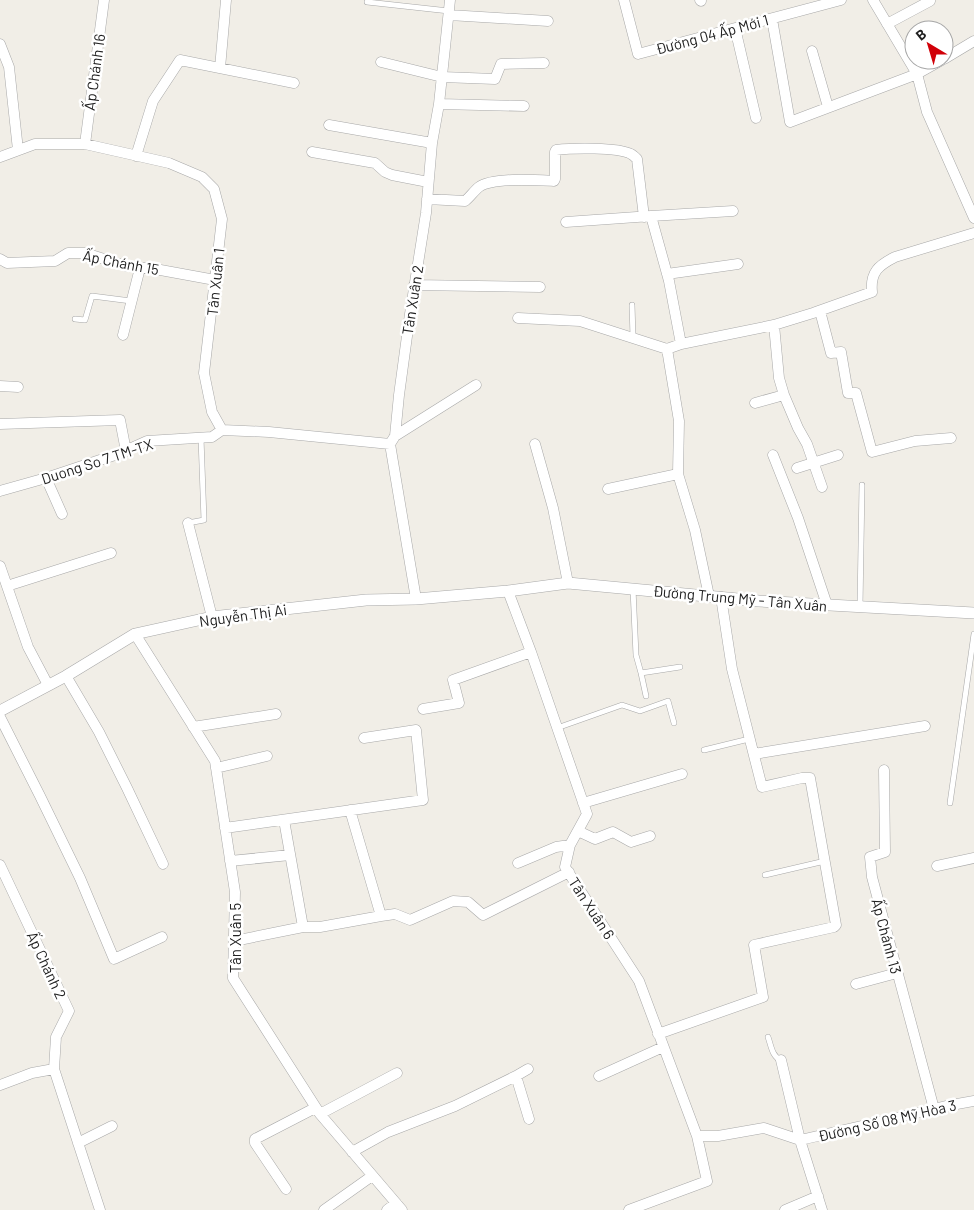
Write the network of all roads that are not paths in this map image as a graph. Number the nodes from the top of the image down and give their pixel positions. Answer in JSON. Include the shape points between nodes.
{"nodes":[{"id":1,"x":104,"y":0,"type":"edge"},
{"id":2,"x":226,"y":0,"type":"edge"},
{"id":3,"x":450,"y":0,"type":"edge"},
{"id":4,"x":624,"y":0,"type":"edge"},
{"id":5,"x":841,"y":0,"type":"edge"},
{"id":6,"x":872,"y":0,"type":"edge"},
{"id":7,"x":930,"y":1,"type":"dead end"},
{"id":8,"x":367,"y":2,"type":"dead end"},
{"id":9,"x":449,"y":13,"type":"junction"},
{"id":10,"x":772,"y":18,"type":"junction"},
{"id":11,"x":548,"y":20,"type":"dead end"},
{"id":12,"x":887,"y":24,"type":"junction"},
{"id":13,"x":735,"y":28,"type":"junction"},
{"id":14,"x":974,"y":41,"type":"edge"},
{"id":15,"x":0,"y":44,"type":"edge"},
{"id":16,"x":812,"y":51,"type":"dead end"},
{"id":17,"x":954,"y":53,"type":"edge"},
{"id":18,"x":381,"y":62,"type":"dead end"},
{"id":19,"x":544,"y":63,"type":"dead end"},
{"id":20,"x":220,"y":68,"type":"junction"},
{"id":21,"x":924,"y":70,"type":"edge"},
{"id":22,"x":917,"y":74,"type":"junction"},
{"id":23,"x":442,"y":77,"type":"junction"},
{"id":24,"x":294,"y":82,"type":"dead end"},
{"id":25,"x":439,"y":104,"type":"junction"},
{"id":26,"x":524,"y":106,"type":"dead end"},
{"id":27,"x":828,"y":108,"type":"junction"},
{"id":28,"x":756,"y":118,"type":"dead end"},
{"id":29,"x":329,"y":125,"type":"dead end"},
{"id":30,"x":432,"y":143,"type":"junction"},
{"id":31,"x":84,"y":144,"type":"junction"},
{"id":32,"x":18,"y":150,"type":"junction"},
{"id":33,"x":312,"y":152,"type":"dead end"},
{"id":34,"x":136,"y":156,"type":"junction"},
{"id":35,"x":0,"y":157,"type":"edge"},
{"id":36,"x":428,"y":182,"type":"junction"},
{"id":37,"x":427,"y":199,"type":"junction"},
{"id":38,"x":970,"y":199,"type":"edge"},
{"id":39,"x":733,"y":211,"type":"dead end"},
{"id":40,"x":647,"y":217,"type":"junction"},
{"id":41,"x":974,"y":218,"type":"edge"},
{"id":42,"x":566,"y":222,"type":"dead end"},
{"id":43,"x":974,"y":233,"type":"edge"},
{"id":44,"x":0,"y":259,"type":"edge"},
{"id":45,"x":738,"y":264,"type":"dead end"},
{"id":46,"x":140,"y":268,"type":"junction"},
{"id":47,"x":667,"y":274,"type":"junction"},
{"id":48,"x":215,"y":280,"type":"junction"},
{"id":49,"x":414,"y":285,"type":"junction"},
{"id":50,"x":540,"y":287,"type":"dead end"},
{"id":51,"x":132,"y":301,"type":"junction"},
{"id":52,"x":632,"y":304,"type":"dead end"},
{"id":53,"x":820,"y":311,"type":"junction"},
{"id":54,"x":518,"y":318,"type":"dead end"},
{"id":55,"x":75,"y":319,"type":"dead end"},
{"id":56,"x":774,"y":325,"type":"junction"},
{"id":57,"x":123,"y":335,"type":"dead end"},
{"id":58,"x":633,"y":338,"type":"junction"},
{"id":59,"x":681,"y":344,"type":"junction"},
{"id":60,"x":667,"y":349,"type":"junction"},
{"id":61,"x":476,"y":385,"type":"dead end"},
{"id":62,"x":0,"y":386,"type":"edge"},
{"id":63,"x":18,"y":387,"type":"dead end"},
{"id":64,"x":784,"y":395,"type":"junction"},
{"id":65,"x":755,"y":404,"type":"dead end"},
{"id":66,"x":0,"y":424,"type":"edge"},
{"id":67,"x":222,"y":430,"type":"junction"},
{"id":68,"x":201,"y":438,"type":"junction"},
{"id":69,"x":951,"y":438,"type":"dead end"},
{"id":70,"x":393,"y":440,"type":"junction"},
{"id":71,"x":535,"y":444,"type":"dead end"},
{"id":72,"x":126,"y":450,"type":"junction"},
{"id":73,"x":773,"y":455,"type":"dead end"},
{"id":74,"x":838,"y":455,"type":"dead end"},
{"id":75,"x":814,"y":462,"type":"junction"},
{"id":76,"x":797,"y":468,"type":"dead end"},
{"id":77,"x":678,"y":474,"type":"junction"},
{"id":78,"x":46,"y":478,"type":"junction"},
{"id":79,"x":862,"y":485,"type":"dead end"},
{"id":80,"x":822,"y":487,"type":"dead end"},
{"id":81,"x":608,"y":489,"type":"dead end"},
{"id":82,"x":0,"y":491,"type":"edge"},
{"id":83,"x":62,"y":514,"type":"dead end"},
{"id":84,"x":188,"y":522,"type":"joint"},
{"id":85,"x":111,"y":553,"type":"dead end"},
{"id":86,"x":1,"y":570,"type":"edge"},
{"id":87,"x":568,"y":583,"type":"junction"},
{"id":88,"x":7,"y":586,"type":"junction"},
{"id":89,"x":633,"y":589,"type":"junction"},
{"id":90,"x":508,"y":591,"type":"junction"},
{"id":91,"x":709,"y":596,"type":"junction"},
{"id":92,"x":721,"y":597,"type":"junction"},
{"id":93,"x":416,"y":598,"type":"junction"},
{"id":94,"x":827,"y":605,"type":"junction"},
{"id":95,"x":860,"y":607,"type":"junction"},
{"id":96,"x":974,"y":613,"type":"edge"},
{"id":97,"x":212,"y":617,"type":"junction"},
{"id":98,"x":135,"y":634,"type":"junction"},
{"id":99,"x":974,"y":634,"type":"edge"},
{"id":100,"x":531,"y":652,"type":"junction"},
{"id":101,"x":680,"y":667,"type":"dead end"},
{"id":102,"x":641,"y":673,"type":"junction"},
{"id":103,"x":66,"y":676,"type":"junction"},
{"id":104,"x":48,"y":685,"type":"junction"},
{"id":105,"x":646,"y":696,"type":"dead end"},
{"id":106,"x":423,"y":709,"type":"dead end"},
{"id":107,"x":0,"y":711,"type":"edge"},
{"id":108,"x":276,"y":714,"type":"dead end"},
{"id":109,"x":0,"y":717,"type":"edge"},
{"id":110,"x":674,"y":722,"type":"dead end"},
{"id":111,"x":925,"y":726,"type":"dead end"},
{"id":112,"x":193,"y":727,"type":"junction"},
{"id":113,"x":557,"y":728,"type":"junction"},
{"id":114,"x":364,"y":738,"type":"dead end"},
{"id":115,"x":750,"y":739,"type":"junction"},
{"id":116,"x":704,"y":750,"type":"dead end"},
{"id":117,"x":754,"y":754,"type":"junction"},
{"id":118,"x":267,"y":756,"type":"dead end"},
{"id":119,"x":216,"y":768,"type":"junction"},
{"id":120,"x":884,"y":770,"type":"dead end"},
{"id":121,"x":682,"y":774,"type":"dead end"},
{"id":122,"x":583,"y":802,"type":"junction"},
{"id":123,"x":950,"y":803,"type":"dead end"},
{"id":124,"x":350,"y":810,"type":"junction"},
{"id":125,"x":284,"y":820,"type":"junction"},
{"id":126,"x":225,"y":828,"type":"junction"},
{"id":127,"x":578,"y":831,"type":"junction"},
{"id":128,"x":650,"y":836,"type":"dead end"},
{"id":129,"x":570,"y":846,"type":"junction"},
{"id":130,"x":290,"y":855,"type":"junction"},
{"id":131,"x":974,"y":858,"type":"edge"},
{"id":132,"x":230,"y":861,"type":"junction"},
{"id":133,"x":825,"y":861,"type":"junction"},
{"id":134,"x":518,"y":863,"type":"dead end"},
{"id":135,"x":163,"y":864,"type":"dead end"},
{"id":136,"x":937,"y":866,"type":"dead end"},
{"id":137,"x":1,"y":872,"type":"edge"},
{"id":138,"x":569,"y":872,"type":"junction"},
{"id":139,"x":765,"y":875,"type":"dead end"},
{"id":140,"x":381,"y":916,"type":"junction"},
{"id":141,"x":303,"y":927,"type":"junction"},
{"id":142,"x":162,"y":937,"type":"dead end"},
{"id":143,"x":234,"y":941,"type":"junction"},
{"id":144,"x":897,"y":973,"type":"junction"},
{"id":145,"x":856,"y":984,"type":"dead end"},
{"id":146,"x":658,"y":1034,"type":"junction"},
{"id":147,"x":768,"y":1037,"type":"dead end"},
{"id":148,"x":663,"y":1047,"type":"junction"},
{"id":149,"x":781,"y":1060,"type":"joint"},
{"id":150,"x":528,"y":1068,"type":"dead end"},
{"id":151,"x":54,"y":1069,"type":"junction"},
{"id":152,"x":397,"y":1073,"type":"dead end"},
{"id":153,"x":516,"y":1076,"type":"junction"},
{"id":154,"x":599,"y":1076,"type":"dead end"},
{"id":155,"x":0,"y":1085,"type":"edge"},
{"id":156,"x":974,"y":1101,"type":"edge"},
{"id":157,"x":934,"y":1109,"type":"junction"},
{"id":158,"x":317,"y":1111,"type":"junction"},
{"id":159,"x":529,"y":1119,"type":"dead end"},
{"id":160,"x":112,"y":1126,"type":"dead end"},
{"id":161,"x":697,"y":1136,"type":"junction"},
{"id":162,"x":800,"y":1140,"type":"junction"},
{"id":163,"x":78,"y":1143,"type":"junction"},
{"id":164,"x":352,"y":1152,"type":"junction"},
{"id":165,"x":372,"y":1176,"type":"junction"},
{"id":166,"x":286,"y":1189,"type":"dead end"},
{"id":167,"x":818,"y":1196,"type":"junction"},
{"id":168,"x":395,"y":1208,"type":"edge"},
{"id":169,"x":100,"y":1210,"type":"edge"},
{"id":170,"x":324,"y":1210,"type":"edge"},
{"id":171,"x":629,"y":1210,"type":"edge"},
{"id":172,"x":785,"y":1210,"type":"edge"},
{"id":173,"x":822,"y":1210,"type":"edge"}],
"edges":[{"from":1,"to":31,"type":"street","name":"Ấp Chánh 16"},
{"from":2,"to":20,"type":"street"},
{"from":3,"to":9,"type":"street","name":"Tân Xuân 2"},
{"from":4,"to":13,"type":"street","name":"Đường 04 Ấp Mới 1","via":[[638,54]]},
{"from":5,"to":10,"type":"street","name":"Đường 04 Ấp Mới 1"},
{"from":6,"to":12,"type":"street"},
{"from":7,"to":12,"type":"street"},
{"from":8,"to":9,"type":"lane"},
{"from":9,"to":11,"type":"street"},
{"from":9,"to":23,"type":"street","name":"Tân Xuân 2"},
{"from":10,"to":13,"type":"street","name":"Đường 04 Ấp Mới 1"},
{"from":10,"to":27,"type":"street","via":[[790,122]]},
{"from":12,"to":22,"type":"street"},
{"from":13,"to":28,"type":"street"},
{"from":14,"to":17,"type":"street"},
{"from":15,"to":32,"type":"street","via":[[10,67]]},
{"from":16,"to":27,"type":"street"},
{"from":18,"to":23,"type":"street"},
{"from":19,"to":23,"type":"street","via":[[500,64],[495,79]]},
{"from":20,"to":24,"type":"street"},
{"from":20,"to":34,"type":"street","via":[[180,60],[153,101]]},
{"from":21,"to":22,"type":"street"},
{"from":22,"to":27,"type":"street"},
{"from":22,"to":38,"type":"street","via":[[927,112]]},
{"from":23,"to":25,"type":"street","name":"Tân Xuân 2"},
{"from":25,"to":26,"type":"street"},
{"from":25,"to":30,"type":"street","name":"Tân Xuân 2"},
{"from":29,"to":30,"type":"street"},
{"from":30,"to":36,"type":"street","name":"Tân Xuân 2"},
{"from":31,"to":32,"type":"street","name":"Tân Xuân 1","via":[[35,144]]},
{"from":31,"to":34,"type":"street","name":"Tân Xuân 1"},
{"from":32,"to":35,"type":"street","name":"Tân Xuân 1"},
{"from":33,"to":36,"type":"street","via":[[376,163],[392,175]]},
{"from":34,"to":48,"type":"street","name":"Tân Xuân 1","via":[[169,163],[202,177],[214,189],[222,219]]},
{"from":36,"to":37,"type":"street","name":"Tân Xuân 2"},
{"from":37,"to":40,"type":"street","via":[[465,201],[479,187],[490,182],[554,181],[556,150],[608,149],[632,154],[637,159]]},
{"from":37,"to":49,"type":"street","name":"Tân Xuân 2"},
{"from":38,"to":41,"type":"street"},
{"from":39,"to":40,"type":"street"},
{"from":40,"to":42,"type":"street"},
{"from":40,"to":47,"type":"street"},
{"from":43,"to":53,"type":"street","via":[[883,263],[874,273],[872,292]]},
{"from":44,"to":46,"type":"street","name":"Ấp Chánh 15","via":[[7,263],[55,261],[68,253],[85,253]]},
{"from":45,"to":47,"type":"street"},
{"from":46,"to":48,"type":"street","name":"Ấp Chánh 15"},
{"from":46,"to":51,"type":"street"},
{"from":47,"to":59,"type":"street"},
{"from":48,"to":67,"type":"street","name":"Tân Xuân 1","via":[[204,373],[212,412]]},
{"from":49,"to":50,"type":"street"},
{"from":49,"to":70,"type":"street","name":"Tân Xuân 2"},
{"from":51,"to":55,"type":"lane","via":[[92,296],[85,320]]},
{"from":51,"to":57,"type":"street"},
{"from":52,"to":58,"type":"lane"},
{"from":53,"to":56,"type":"street"},
{"from":53,"to":69,"type":"street","via":[[831,353],[841,352],[848,393],[856,393],[872,452],[915,440]]},
{"from":54,"to":58,"type":"street","via":[[580,322]]},
{"from":56,"to":59,"type":"street"},
{"from":56,"to":64,"type":"street","via":[[779,378]]},
{"from":58,"to":60,"type":"street"},
{"from":59,"to":60,"type":"street"},
{"from":60,"to":77,"type":"street","via":[[679,421]]},
{"from":61,"to":70,"type":"street"},
{"from":62,"to":63,"type":"street"},
{"from":64,"to":65,"type":"street"},
{"from":64,"to":75,"type":"street"},
{"from":66,"to":72,"type":"street","via":[[120,420]]},
{"from":67,"to":68,"type":"street","name":"Duong So 7 TM-TX","via":[[212,437]]},
{"from":67,"to":70,"type":"street"},
{"from":68,"to":72,"type":"street","name":"Duong So 7 TM-TX","via":[[147,441]]},
{"from":68,"to":84,"type":"lane","via":[[204,520]]},
{"from":70,"to":93,"type":"street","name":"Tân Xuân 2"},
{"from":71,"to":87,"type":"street","via":[[553,508]]},
{"from":72,"to":78,"type":"street","name":"Duong So 7 TM-TX"},
{"from":73,"to":94,"type":"street"},
{"from":74,"to":75,"type":"street"},
{"from":75,"to":76,"type":"street"},
{"from":75,"to":80,"type":"street"},
{"from":77,"to":81,"type":"street"},
{"from":77,"to":91,"type":"street","via":[[695,530]]},
{"from":78,"to":82,"type":"street","name":"Duong So 7 TM-TX"},
{"from":78,"to":83,"type":"street"},
{"from":79,"to":95,"type":"lane"},
{"from":84,"to":97,"type":"street"},
{"from":85,"to":88,"type":"street"},
{"from":86,"to":88,"type":"street"},
{"from":87,"to":89,"type":"street","name":"Đường Trung Mỹ - Tân Xuân"},
{"from":87,"to":90,"type":"street","name":"Đường Trung Mỹ - Tân Xuân"},
{"from":88,"to":104,"type":"street","via":[[28,647]]},
{"from":89,"to":91,"type":"street","name":"Đường Trung Mỹ - Tân Xuân"},
{"from":89,"to":102,"type":"lane","via":[[636,654]]},
{"from":90,"to":93,"type":"street","name":"Nguyễn Thị Ai"},
{"from":90,"to":100,"type":"street","name":"Tân Xuân 6"},
{"from":91,"to":92,"type":"street","name":"Đường Trung Mỹ - Tân Xuân"},
{"from":92,"to":94,"type":"street","name":"Đường Trung Mỹ - Tân Xuân"},
{"from":92,"to":115,"type":"street","via":[[732,669]]},
{"from":93,"to":97,"type":"street","name":"Nguyễn Thị Ai","via":[[366,600]]},
{"from":94,"to":95,"type":"street","name":"Đường Trung Mỹ - Tân Xuân"},
{"from":95,"to":96,"type":"street","name":"Đường Trung Mỹ - Tân Xuân"},
{"from":97,"to":98,"type":"street","name":"Nguyễn Thị Ai"},
{"from":98,"to":103,"type":"street","name":"Nguyễn Thị Ai"},
{"from":98,"to":112,"type":"street","name":"Tân Xuân 5"},
{"from":99,"to":123,"type":"lane"},
{"from":100,"to":106,"type":"street","via":[[454,680],[459,703]]},
{"from":100,"to":113,"type":"street","name":"Tân Xuân 6"},
{"from":101,"to":102,"type":"lane"},
{"from":102,"to":105,"type":"lane"},
{"from":103,"to":104,"type":"street","name":"Nguyễn Thị Ai"},
{"from":103,"to":135,"type":"street","via":[[99,732]]},
{"from":104,"to":107,"type":"street","name":"Nguyễn Thị Ai"},
{"from":108,"to":112,"type":"street"},
{"from":109,"to":142,"type":"street","via":[[80,878],[114,959]]},
{"from":110,"to":113,"type":"lane","via":[[668,701],[640,711],[622,706]]},
{"from":111,"to":117,"type":"street"},
{"from":112,"to":119,"type":"street","name":"Tân Xuân 5","via":[[215,761]]},
{"from":113,"to":122,"type":"street","name":"Tân Xuân 6"},
{"from":114,"to":124,"type":"street","via":[[416,730],[423,800]]},
{"from":115,"to":116,"type":"lane"},
{"from":115,"to":117,"type":"street"},
{"from":117,"to":133,"type":"street","via":[[762,787],[810,778]]},
{"from":118,"to":119,"type":"street"},
{"from":119,"to":126,"type":"street","name":"Tân Xuân 5"},
{"from":120,"to":144,"type":"street","name":"Ấp Chánh 13","via":[[885,852],[870,857],[872,877]]},
{"from":121,"to":122,"type":"street"},
{"from":122,"to":127,"type":"street","name":"Tân Xuân 6","via":[[587,814]]},
{"from":124,"to":125,"type":"street"},
{"from":124,"to":140,"type":"street"},
{"from":125,"to":126,"type":"street"},
{"from":125,"to":130,"type":"street"},
{"from":126,"to":132,"type":"street","name":"Tân Xuân 5"},
{"from":127,"to":128,"type":"street","via":[[595,839],[613,832],[631,842]]},
{"from":127,"to":129,"type":"street","name":"Tân Xuân 6"},
{"from":129,"to":134,"type":"street","via":[[556,847]]},
{"from":129,"to":138,"type":"street","name":"Tân Xuân 6","via":[[565,867]]},
{"from":130,"to":132,"type":"street"},
{"from":130,"to":141,"type":"street"},
{"from":131,"to":136,"type":"street"},
{"from":132,"to":143,"type":"street","name":"Tân Xuân 5","via":[[235,892]]},
{"from":133,"to":139,"type":"lane"},
{"from":133,"to":146,"type":"street","via":[[836,926],[754,945],[762,998]]},
{"from":137,"to":151,"type":"street","name":"Ấp Chánh 2","via":[[69,1011],[56,1037]]},
{"from":138,"to":140,"type":"street","via":[[484,915],[468,902],[453,901],[410,920],[395,914]]},
{"from":138,"to":146,"type":"street","name":"Tân Xuân 6","via":[[638,981]]},
{"from":140,"to":141,"type":"street"},
{"from":141,"to":143,"type":"street"},
{"from":143,"to":158,"type":"street","name":"Tân Xuân 5","via":[[233,978]]},
{"from":144,"to":145,"type":"street"},
{"from":144,"to":157,"type":"street","name":"Ấp Chánh 13"},
{"from":146,"to":148,"type":"street","name":"Tân Xuân 6"},
{"from":147,"to":149,"type":"lane","via":[[773,1054]]},
{"from":148,"to":154,"type":"street"},
{"from":148,"to":161,"type":"street","name":"Tân Xuân 6"},
{"from":149,"to":162,"type":"street"},
{"from":150,"to":153,"type":"street"},
{"from":151,"to":155,"type":"street"},
{"from":151,"to":163,"type":"street","name":"Ấp Chánh 2"},
{"from":152,"to":158,"type":"street"},
{"from":153,"to":159,"type":"street"},
{"from":153,"to":164,"type":"street","via":[[455,1106],[388,1132]]},
{"from":156,"to":157,"type":"street","name":"Đường Số 08 Mỹ Hòa 3"},
{"from":157,"to":162,"type":"street","name":"Đường Số 08 Mỹ Hòa 3"},
{"from":158,"to":164,"type":"street","name":"Tân Xuân 5"},
{"from":158,"to":166,"type":"street","via":[[254,1139]]},
{"from":160,"to":163,"type":"street"},
{"from":161,"to":162,"type":"street","via":[[764,1128]]},
{"from":161,"to":171,"type":"street","name":"Tân Xuân 6","via":[[708,1181]]},
{"from":162,"to":167,"type":"street"},
{"from":163,"to":169,"type":"street","name":"Ấp Chánh 2"},
{"from":164,"to":165,"type":"street","name":"Tân Xuân 5"},
{"from":165,"to":168,"type":"street","name":"Tân Xuân 5"},
{"from":165,"to":170,"type":"street"},
{"from":167,"to":172,"type":"street"},
{"from":167,"to":173,"type":"street"}]}
